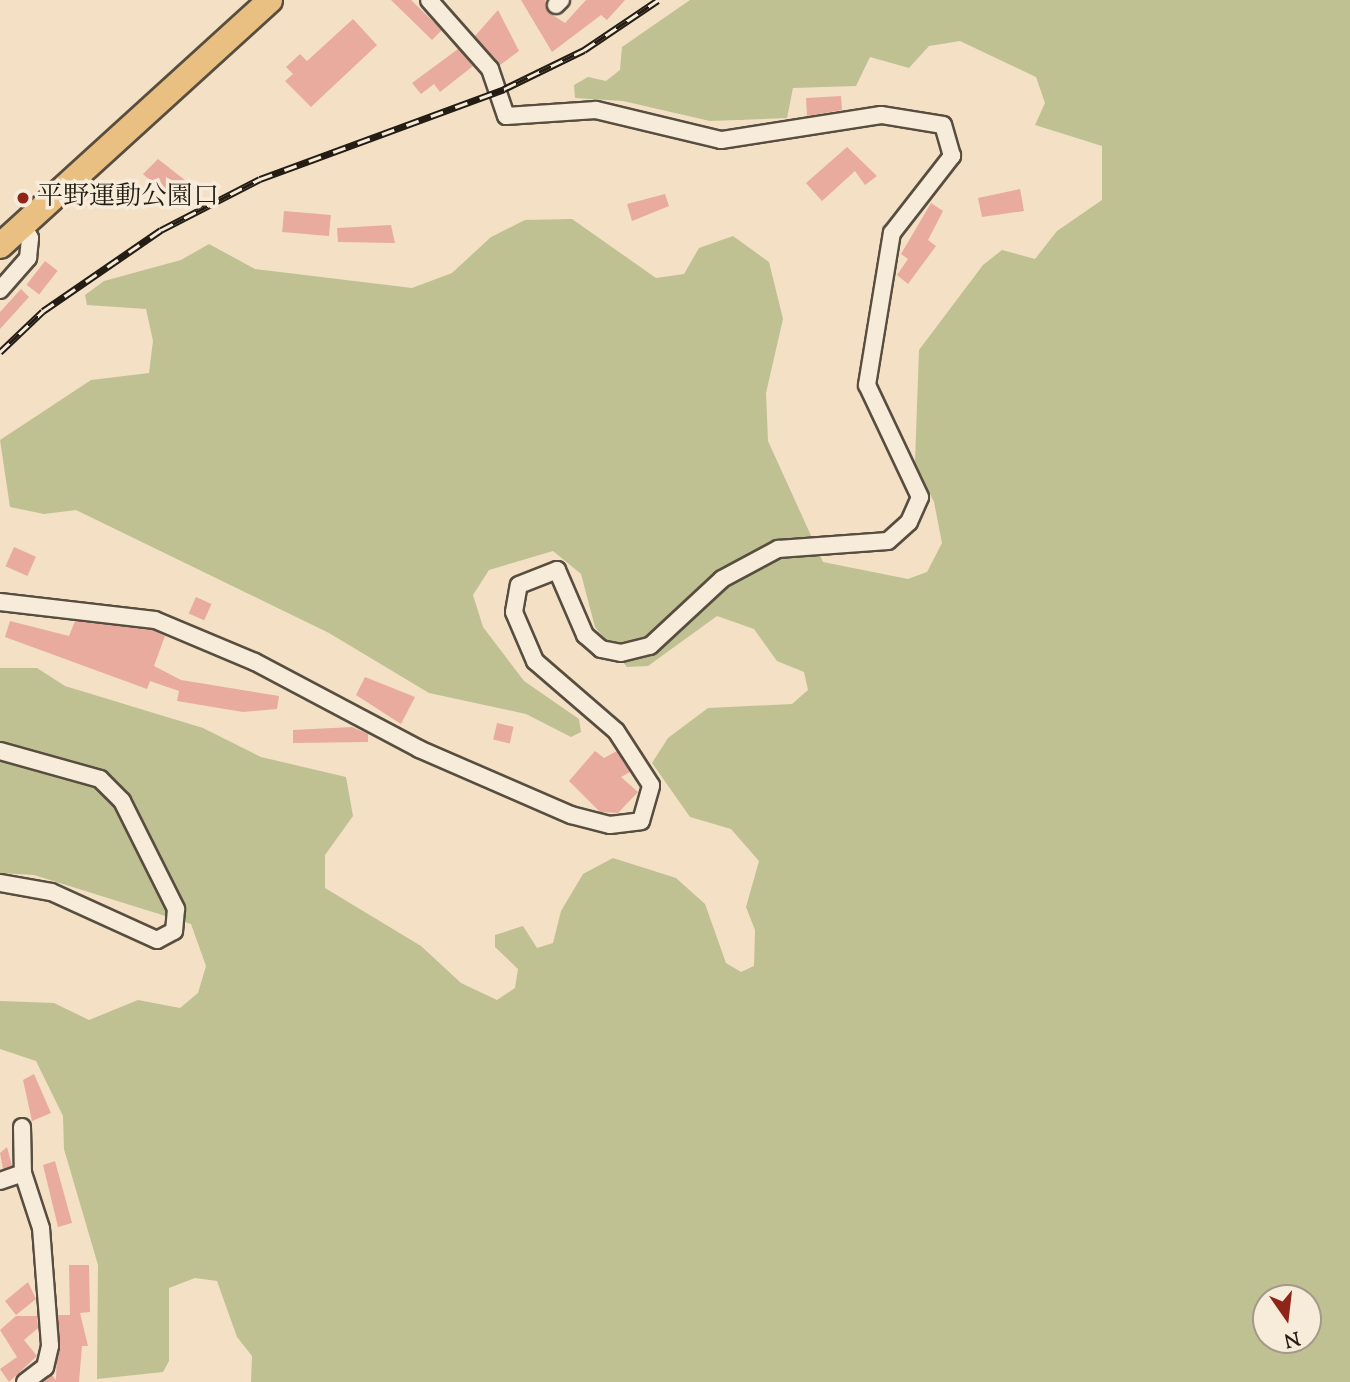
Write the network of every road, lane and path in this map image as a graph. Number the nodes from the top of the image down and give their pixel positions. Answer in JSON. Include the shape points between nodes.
{"nodes":[{"id":1,"x":270,"y":0,"type":"edge"},
{"id":2,"x":429,"y":0,"type":"edge"},
{"id":3,"x":23,"y":225,"type":"junction"},
{"id":4,"x":0,"y":246,"type":"edge"},
{"id":5,"x":0,"y":290,"type":"edge"},
{"id":6,"x":0,"y":602,"type":"edge"},
{"id":7,"x":0,"y":751,"type":"edge"},
{"id":8,"x":0,"y":883,"type":"edge"},
{"id":9,"x":22,"y":1127,"type":"dead end"},
{"id":10,"x":23,"y":1173,"type":"junction"},
{"id":11,"x":0,"y":1181,"type":"edge"},
{"id":12,"x":46,"y":1374,"type":"edge"},
{"id":13,"x":25,"y":1382,"type":"edge"}],
"edges":[{"from":1,"to":3,"type":"highway"},
{"from":2,"to":6,"type":"street","via":[[490,69],[506,116],[596,110],[721,140],[881,115],[943,125],[952,156],[892,233],[867,385],[919,497],[909,522],[888,541],[778,549],[722,579],[650,646],[621,653],[601,649],[585,635],[557,570],[519,585],[514,612],[535,661],[616,731],[651,785],[641,821],[610,825],[571,815],[419,749],[255,662],[155,620]]},
{"from":3,"to":4,"type":"highway"},
{"from":3,"to":5,"type":"street","via":[[30,238],[28,258]]},
{"from":7,"to":8,"type":"street","via":[[100,779],[122,801],[176,909],[174,931],[157,940],[51,892]]},
{"from":9,"to":10,"type":"street"},
{"from":10,"to":11,"type":"street"},
{"from":10,"to":12,"type":"street","via":[[43,1248],[50,1346]]},
{"from":12,"to":13,"type":"street"}]}
